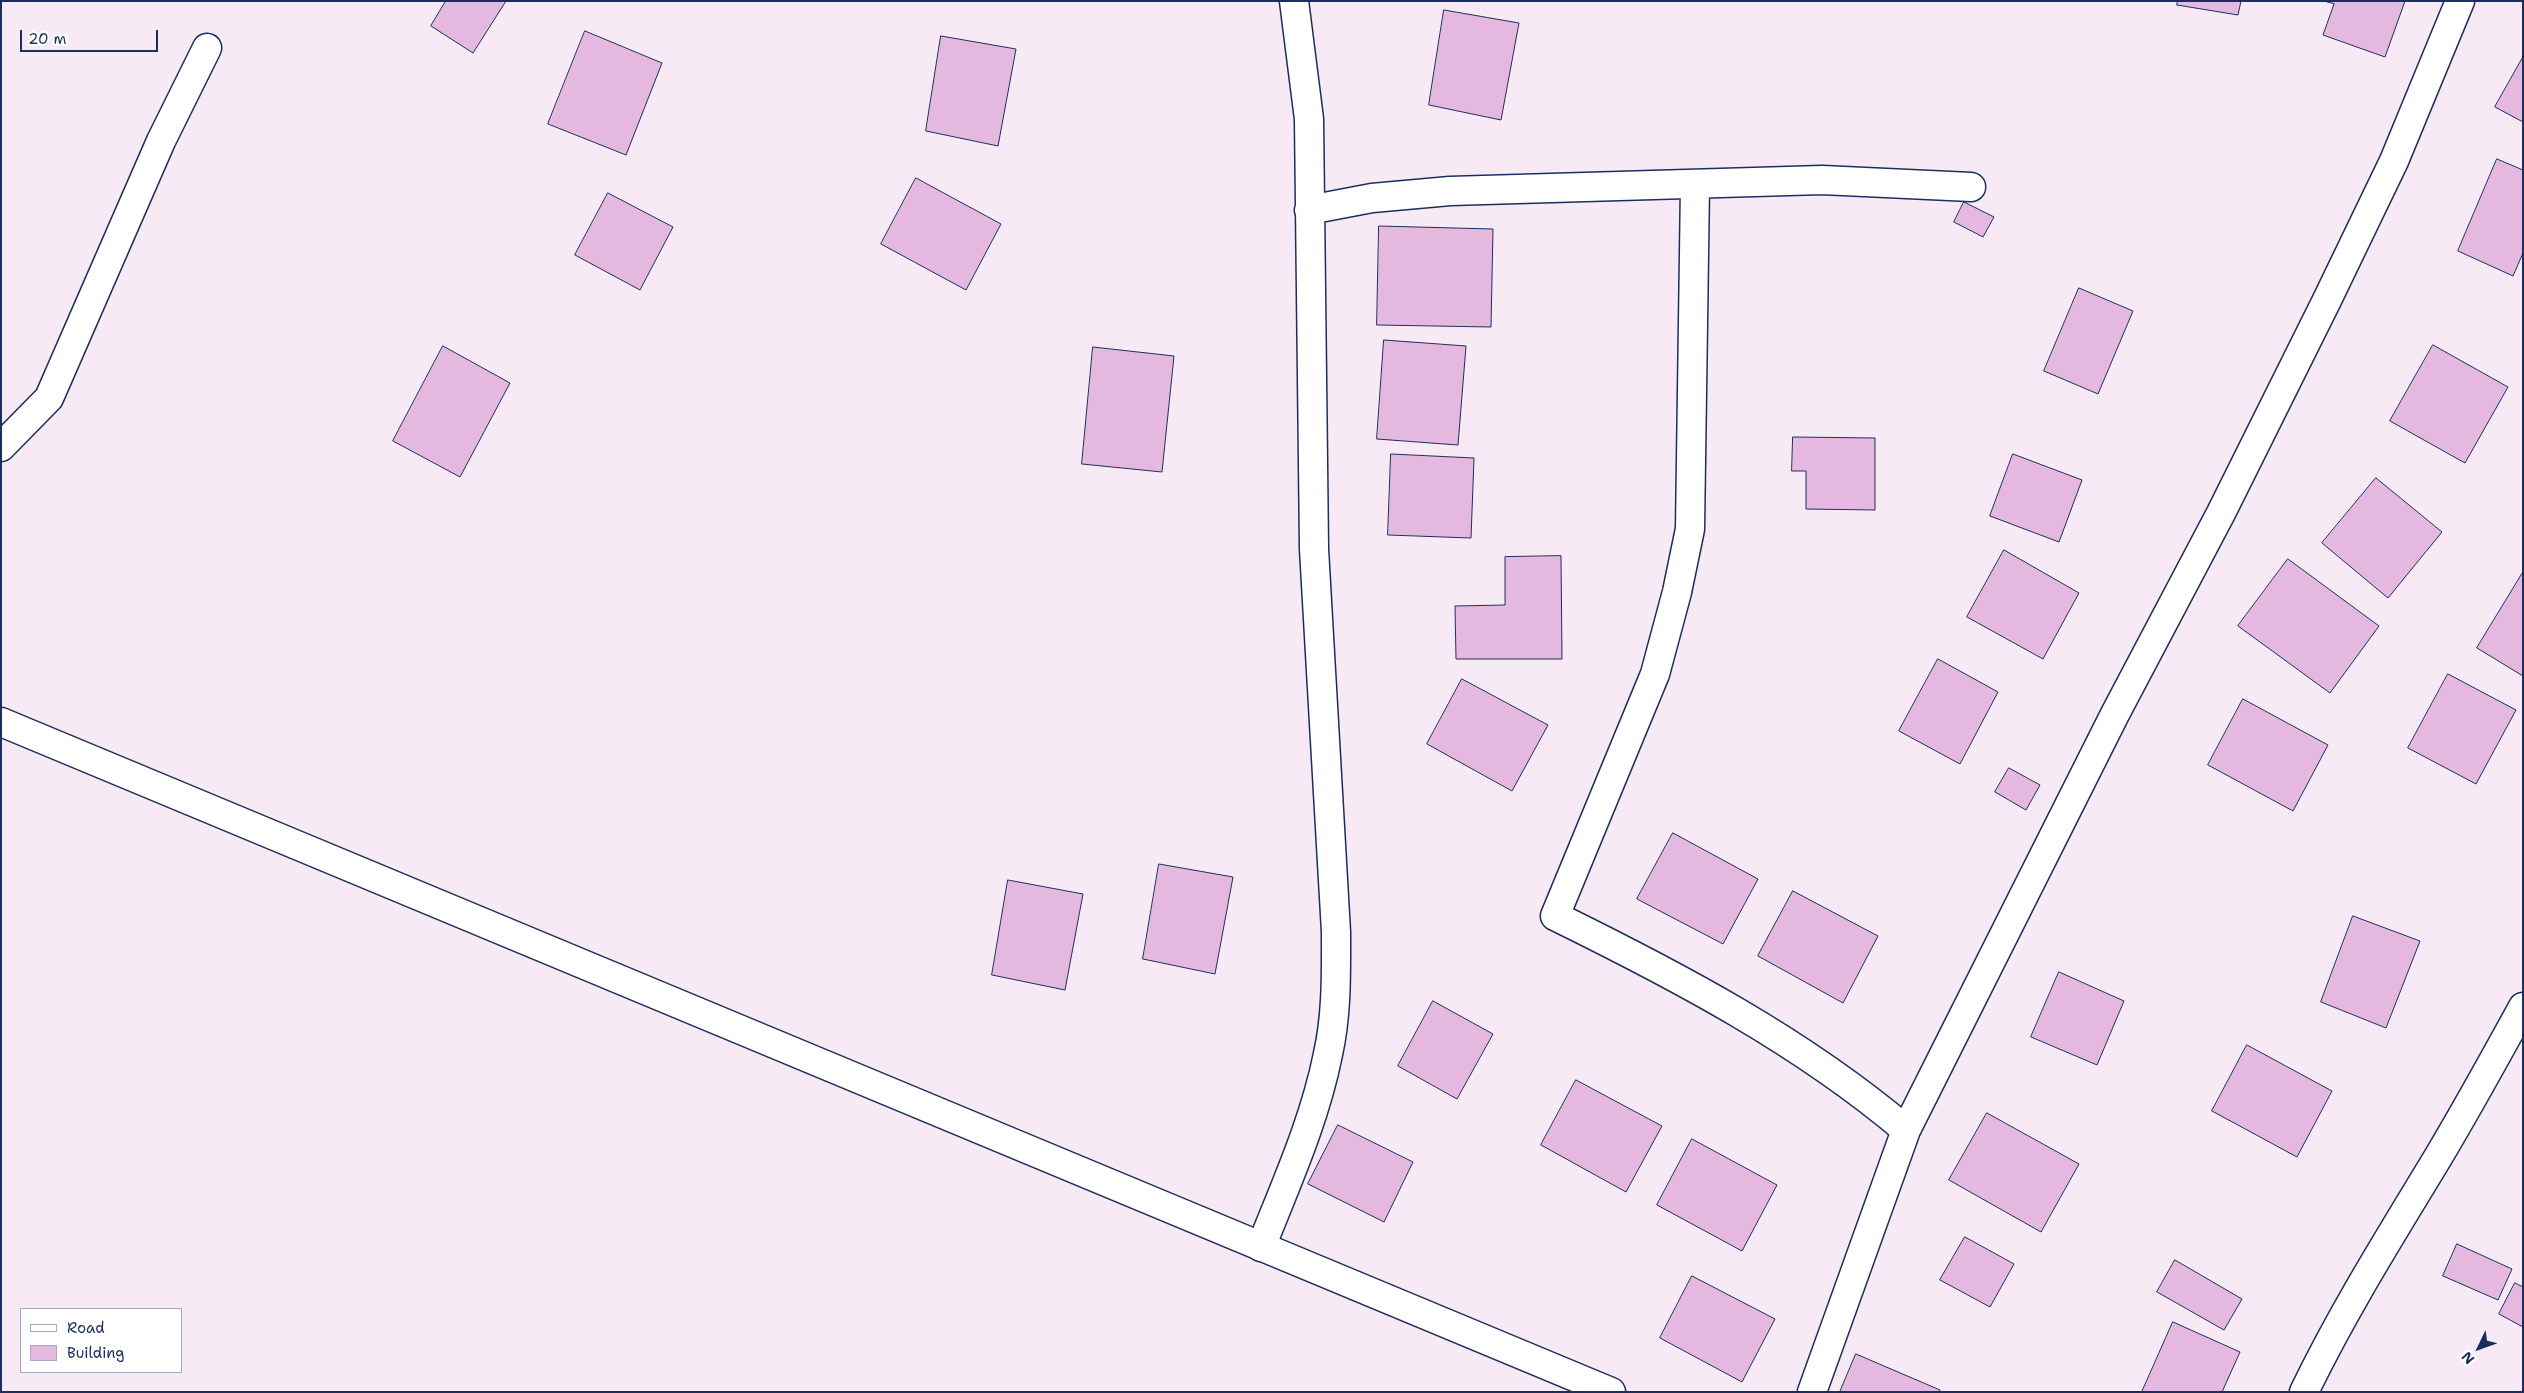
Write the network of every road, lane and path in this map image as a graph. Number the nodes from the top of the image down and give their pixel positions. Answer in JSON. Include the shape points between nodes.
{"nodes":[{"id":1,"x":1294,"y":1,"type":"edge"},
{"id":2,"x":2460,"y":1,"type":"edge"},
{"id":3,"x":207,"y":48,"type":"dead end"},
{"id":4,"x":1695,"y":185,"type":"junction"},
{"id":5,"x":1972,"y":186,"type":"dead end"},
{"id":6,"x":1309,"y":210,"type":"junction"},
{"id":7,"x":1,"y":446,"type":"edge"},
{"id":8,"x":1,"y":722,"type":"edge"},
{"id":9,"x":2523,"y":1007,"type":"edge"},
{"id":10,"x":1906,"y":1130,"type":"junction"},
{"id":11,"x":1261,"y":1248,"type":"junction"},
{"id":12,"x":1611,"y":1392,"type":"edge"},
{"id":13,"x":1812,"y":1392,"type":"edge"},
{"id":14,"x":2304,"y":1392,"type":"edge"}],
"edges":[{"from":1,"to":6,"type":"street","via":[[1309,119]]},
{"from":2,"to":10,"type":"street","via":[[2394,161],[2331,291]]},
{"from":3,"to":7,"type":"street","via":[[161,141],[49,398]]},
{"from":4,"to":5,"type":"street","via":[[1822,180]]},
{"from":4,"to":6,"type":"street","via":[[1450,191],[1372,198]]},
{"from":4,"to":10,"type":"street","via":[[1690,529],[1655,674],[1555,916],[1729,1007],[1866,1096]]},
{"from":6,"to":11,"type":"street","via":[[1314,549],[1336,932],[1336,992],[1329,1053],[1313,1113]]},
{"from":8,"to":11,"type":"street"},
{"from":9,"to":14,"type":"street","via":[[2328,1343]]},
{"from":10,"to":13,"type":"street"},
{"from":11,"to":12,"type":"street"}]}
